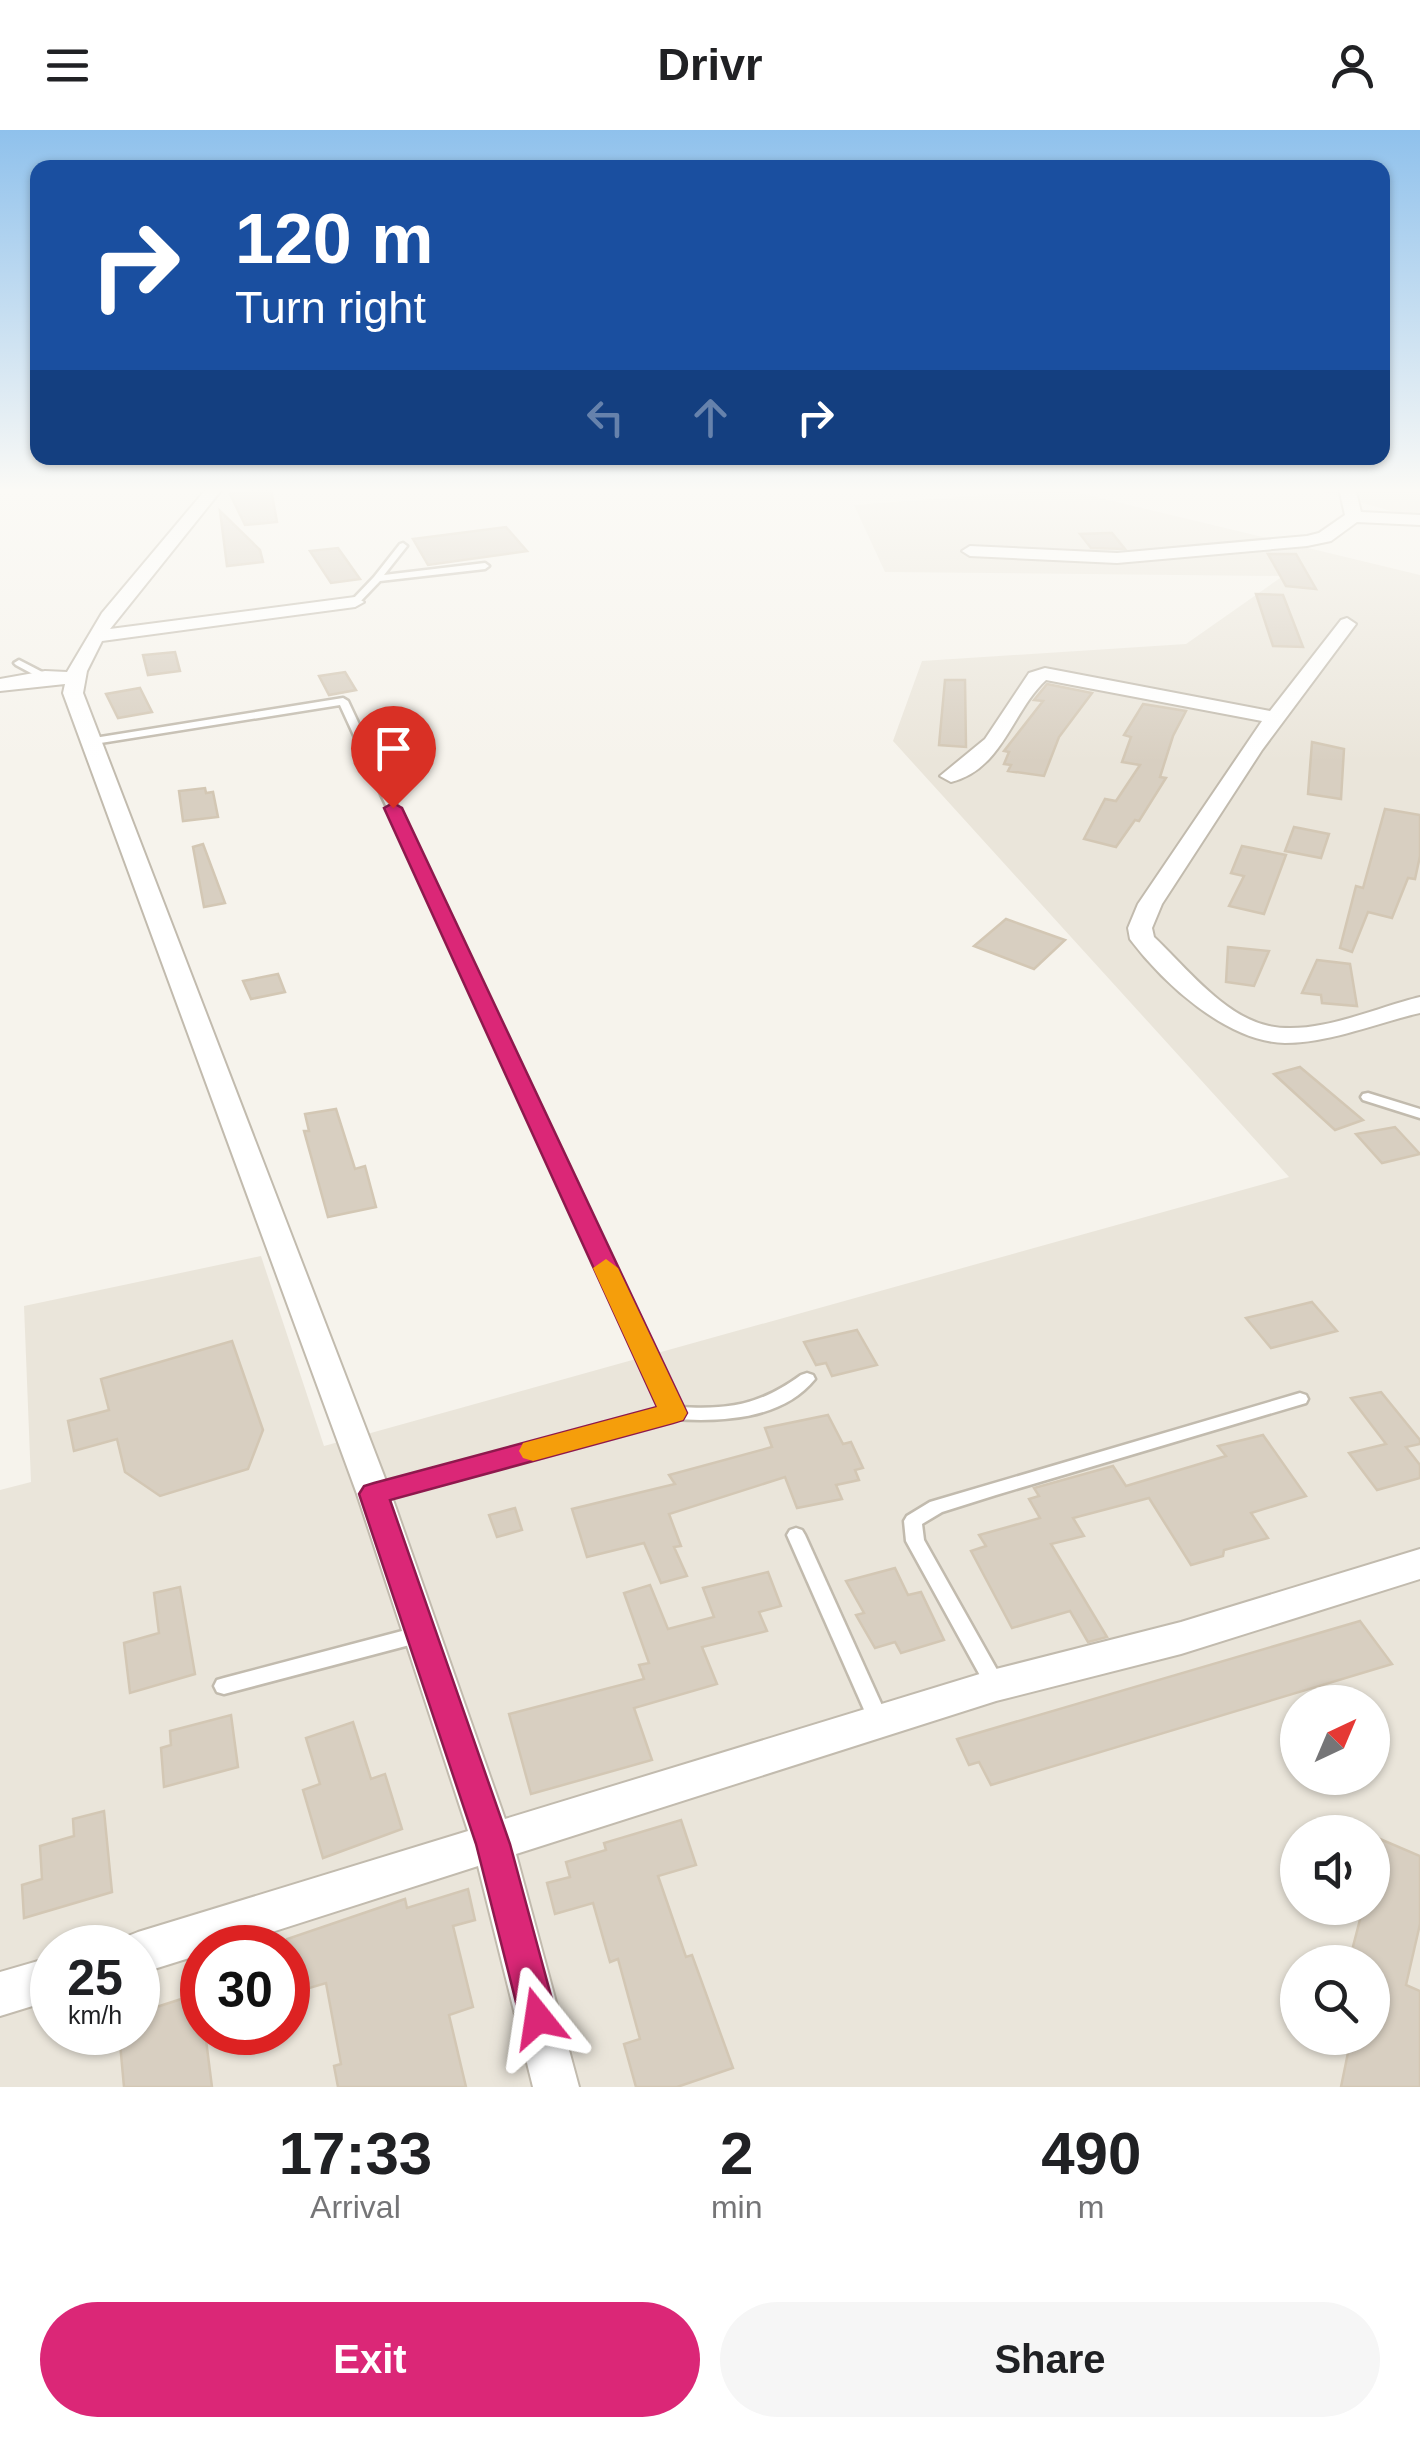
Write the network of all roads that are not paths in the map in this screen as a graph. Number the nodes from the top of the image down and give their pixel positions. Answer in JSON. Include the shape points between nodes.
{"nodes":[{"id":1,"x":141,"y":579,"type":"edge"},
{"id":2,"x":377,"y":579,"type":"edge"},
{"id":3,"x":355,"y":602,"type":"joint"},
{"id":4,"x":1346,"y":624,"type":"dead end"},
{"id":5,"x":96,"y":636,"type":"junction"},
{"id":6,"x":19,"y":662,"type":"dead end"},
{"id":7,"x":45,"y":677,"type":"junction"},
{"id":8,"x":72,"y":678,"type":"junction"},
{"id":9,"x":0,"y":685,"type":"edge"},
{"id":10,"x":1276,"y":718,"type":"junction"},
{"id":11,"x":88,"y":742,"type":"junction"},
{"id":12,"x":951,"y":776,"type":"dead end"},
{"id":13,"x":1420,"y":1005,"type":"edge"},
{"id":14,"x":1368,"y":1097,"type":"dead end"},
{"id":15,"x":1420,"y":1114,"type":"edge"},
{"id":16,"x":807,"y":1379,"type":"dead end"},
{"id":17,"x":1300,"y":1399,"type":"dead end"},
{"id":18,"x":673,"y":1413,"type":"junction"},
{"id":19,"x":374,"y":1494,"type":"junction"},
{"id":20,"x":796,"y":1535,"type":"dead end"},
{"id":21,"x":1420,"y":1564,"type":"edge"},
{"id":22,"x":421,"y":1634,"type":"junction"},
{"id":23,"x":996,"y":1685,"type":"junction"},
{"id":24,"x":224,"y":1686,"type":"dead end"},
{"id":25,"x":880,"y":1722,"type":"junction"},
{"id":26,"x":493,"y":1844,"type":"junction"},
{"id":27,"x":160,"y":1947,"type":"edge"},
{"id":28,"x":30,"y":1985,"type":"edge"},
{"id":29,"x":0,"y":1994,"type":"edge"},
{"id":30,"x":556,"y":2087,"type":"edge"}],
"edges":[{"from":1,"to":5,"type":"street"},
{"from":2,"to":3,"type":"lane"},
{"from":3,"to":5,"type":"street"},
{"from":4,"to":10,"type":"street"},
{"from":5,"to":8,"type":"street"},
{"from":6,"to":7,"type":"lane"},
{"from":7,"to":8,"type":"street"},
{"from":7,"to":9,"type":"street"},
{"from":8,"to":11,"type":"street"},
{"from":10,"to":12,"type":"street","via":[[1045,674],[988,750]]},
{"from":10,"to":13,"type":"street","via":[[1150,904],[1142,938],[1249,1028],[1282,1035]]},
{"from":11,"to":18,"type":"lane","via":[[343,702]]},
{"from":11,"to":19,"type":"street"},
{"from":14,"to":15,"type":"lane"},
{"from":16,"to":18,"type":"lane","via":[[779,1401],[746,1412]]},
{"from":17,"to":23,"type":"lane","via":[[996,1488],[914,1521],[915,1541]]},
{"from":18,"to":19,"type":"lane"},
{"from":19,"to":22,"type":"street"},
{"from":20,"to":25,"type":"lane"},
{"from":21,"to":23,"type":"street","via":[[1181,1638]]},
{"from":22,"to":24,"type":"lane"},
{"from":22,"to":26,"type":"street"},
{"from":23,"to":25,"type":"street"},
{"from":25,"to":26,"type":"street"},
{"from":26,"to":27,"type":"street"},
{"from":26,"to":30,"type":"street"},
{"from":28,"to":29,"type":"street"}]}
